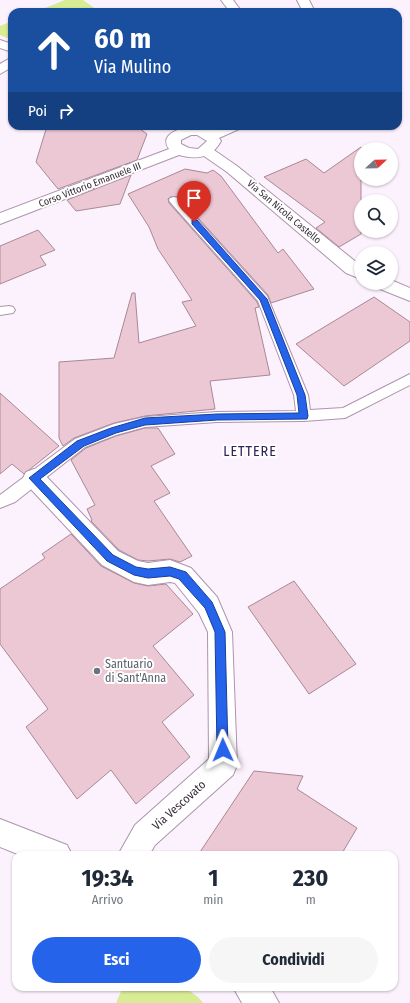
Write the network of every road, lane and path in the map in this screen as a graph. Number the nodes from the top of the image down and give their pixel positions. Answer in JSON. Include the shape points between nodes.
{"nodes":[{"id":1,"x":226,"y":0,"type":"edge"},
{"id":2,"x":233,"y":8,"type":"edge"},
{"id":3,"x":180,"y":130,"type":"edge"},
{"id":4,"x":197,"y":130,"type":"edge"},
{"id":5,"x":228,"y":130,"type":"edge"},
{"id":6,"x":209,"y":144,"type":"junction"},
{"id":7,"x":179,"y":150,"type":"junction"},
{"id":8,"x":174,"y":200,"type":"dead end"},
{"id":9,"x":0,"y":219,"type":"edge"},
{"id":10,"x":354,"y":270,"type":"edge"},
{"id":11,"x":398,"y":290,"type":"edge"},
{"id":12,"x":410,"y":295,"type":"edge"},
{"id":13,"x":410,"y":379,"type":"edge"},
{"id":14,"x":304,"y":416,"type":"junction"},
{"id":15,"x":34,"y":478,"type":"junction"},
{"id":16,"x":0,"y":502,"type":"edge"},
{"id":17,"x":0,"y":833,"type":"edge"},
{"id":18,"x":47,"y":851,"type":"edge"},
{"id":19,"x":135,"y":851,"type":"edge"},
{"id":20,"x":252,"y":991,"type":"edge"},
{"id":21,"x":263,"y":1003,"type":"edge"}],
"edges":[{"from":1,"to":2,"type":"street"},
{"from":3,"to":7,"type":"street","via":[[174,138],[174,145]]},
{"from":4,"to":6,"type":"street","via":[[205,132]]},
{"from":5,"to":6,"type":"street"},
{"from":6,"to":7,"type":"street","via":[[189,153]]},
{"from":6,"to":10,"type":"street","name":"Via San Nicola Castello","via":[[232,169]]},
{"from":7,"to":9,"type":"street","name":"Corso Vittorio Emanuele III"},
{"from":8,"to":14,"type":"lane","via":[[263,299],[301,395]]},
{"from":11,"to":12,"type":"street"},
{"from":13,"to":14,"type":"lane","via":[[345,413]]},
{"from":14,"to":15,"type":"lane","via":[[217,417],[145,422],[114,430],[80,444]]},
{"from":15,"to":16,"type":"lane","via":[[10,498]]},
{"from":15,"to":19,"type":"street","name":"Via Vescovato","via":[[110,558],[134,571],[148,574],[170,571],[183,575],[208,605],[220,632],[223,765],[144,836]]},
{"from":17,"to":18,"type":"street"},
{"from":20,"to":21,"type":"street"}]}
